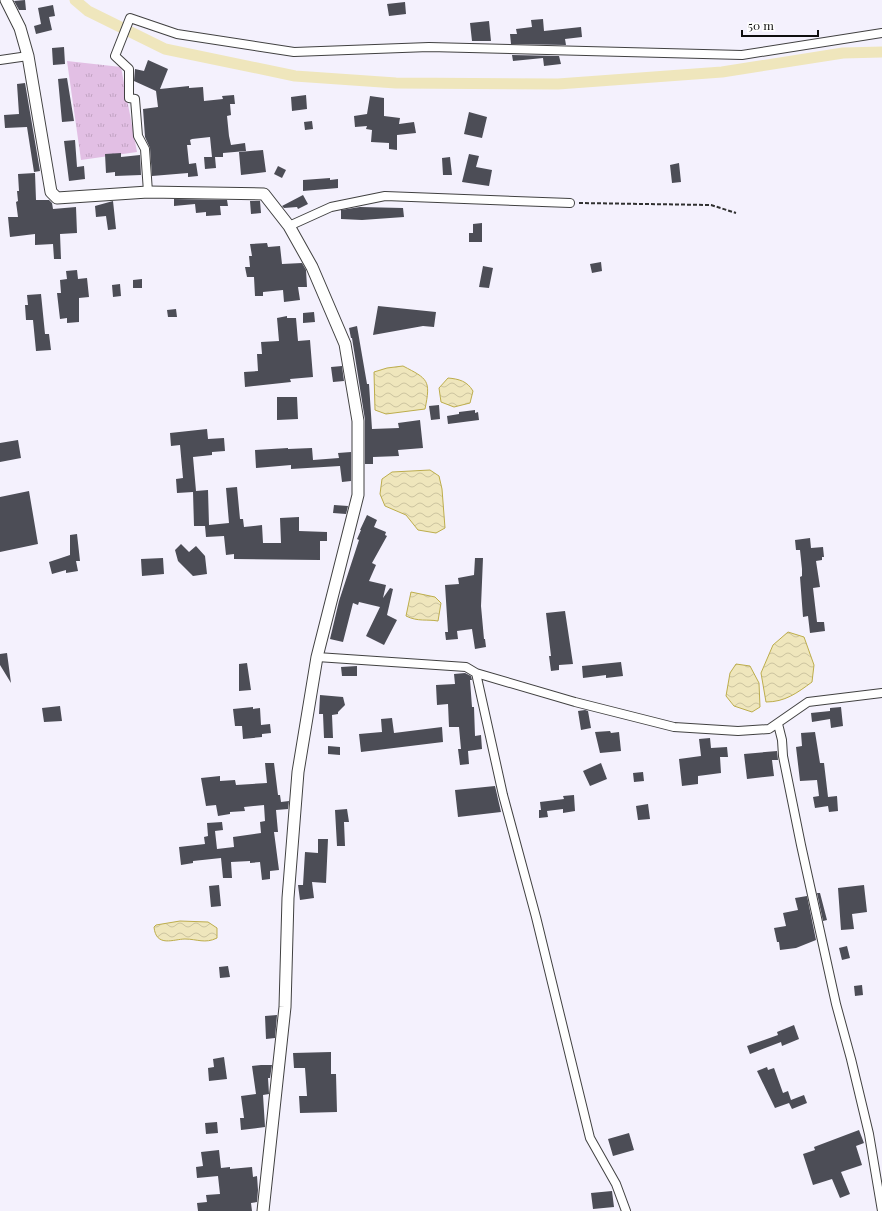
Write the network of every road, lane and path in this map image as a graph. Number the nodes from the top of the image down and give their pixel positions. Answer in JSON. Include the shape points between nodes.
{"nodes":[{"id":1,"x":6,"y":0,"type":"edge"},
{"id":2,"x":882,"y":33,"type":"edge"},
{"id":3,"x":28,"y":56,"type":"junction"},
{"id":4,"x":0,"y":60,"type":"edge"},
{"id":5,"x":148,"y":192,"type":"junction"},
{"id":6,"x":570,"y":203,"type":"joint"},
{"id":7,"x":736,"y":213,"type":"dead end"},
{"id":8,"x":289,"y":226,"type":"junction"},
{"id":9,"x":317,"y":657,"type":"junction"},
{"id":10,"x":476,"y":673,"type":"junction"},
{"id":11,"x":882,"y":693,"type":"edge"},
{"id":12,"x":778,"y":724,"type":"junction"},
{"id":13,"x":263,"y":1211,"type":"edge"},
{"id":14,"x":626,"y":1211,"type":"edge"},
{"id":15,"x":882,"y":1211,"type":"edge"}],
"edges":[{"from":1,"to":3,"type":"street","via":[[20,28]]},
{"from":2,"to":5,"type":"street","via":[[742,54],[429,47],[294,52],[177,34],[130,18],[115,56],[129,69],[129,98],[135,100],[138,136],[145,149]]},
{"from":3,"to":4,"type":"street"},
{"from":3,"to":5,"type":"street","via":[[53,196],[57,198]]},
{"from":5,"to":8,"type":"street","via":[[264,194]]},
{"from":6,"to":7,"type":"path","via":[[712,205]]},
{"from":6,"to":8,"type":"street","via":[[385,196],[331,207]]},
{"from":8,"to":9,"type":"street","via":[[312,267],[344,344],[358,421],[358,495]]},
{"from":9,"to":10,"type":"street","via":[[466,667]]},
{"from":9,"to":13,"type":"street","via":[[298,772],[288,898],[285,1007]]},
{"from":10,"to":12,"type":"street","via":[[674,727],[738,731],[769,729]]},
{"from":10,"to":14,"type":"street","via":[[503,795],[590,1138],[616,1184]]},
{"from":11,"to":12,"type":"street","via":[[808,702]]},
{"from":12,"to":15,"type":"street","via":[[801,845],[836,1004],[869,1134]]}]}
